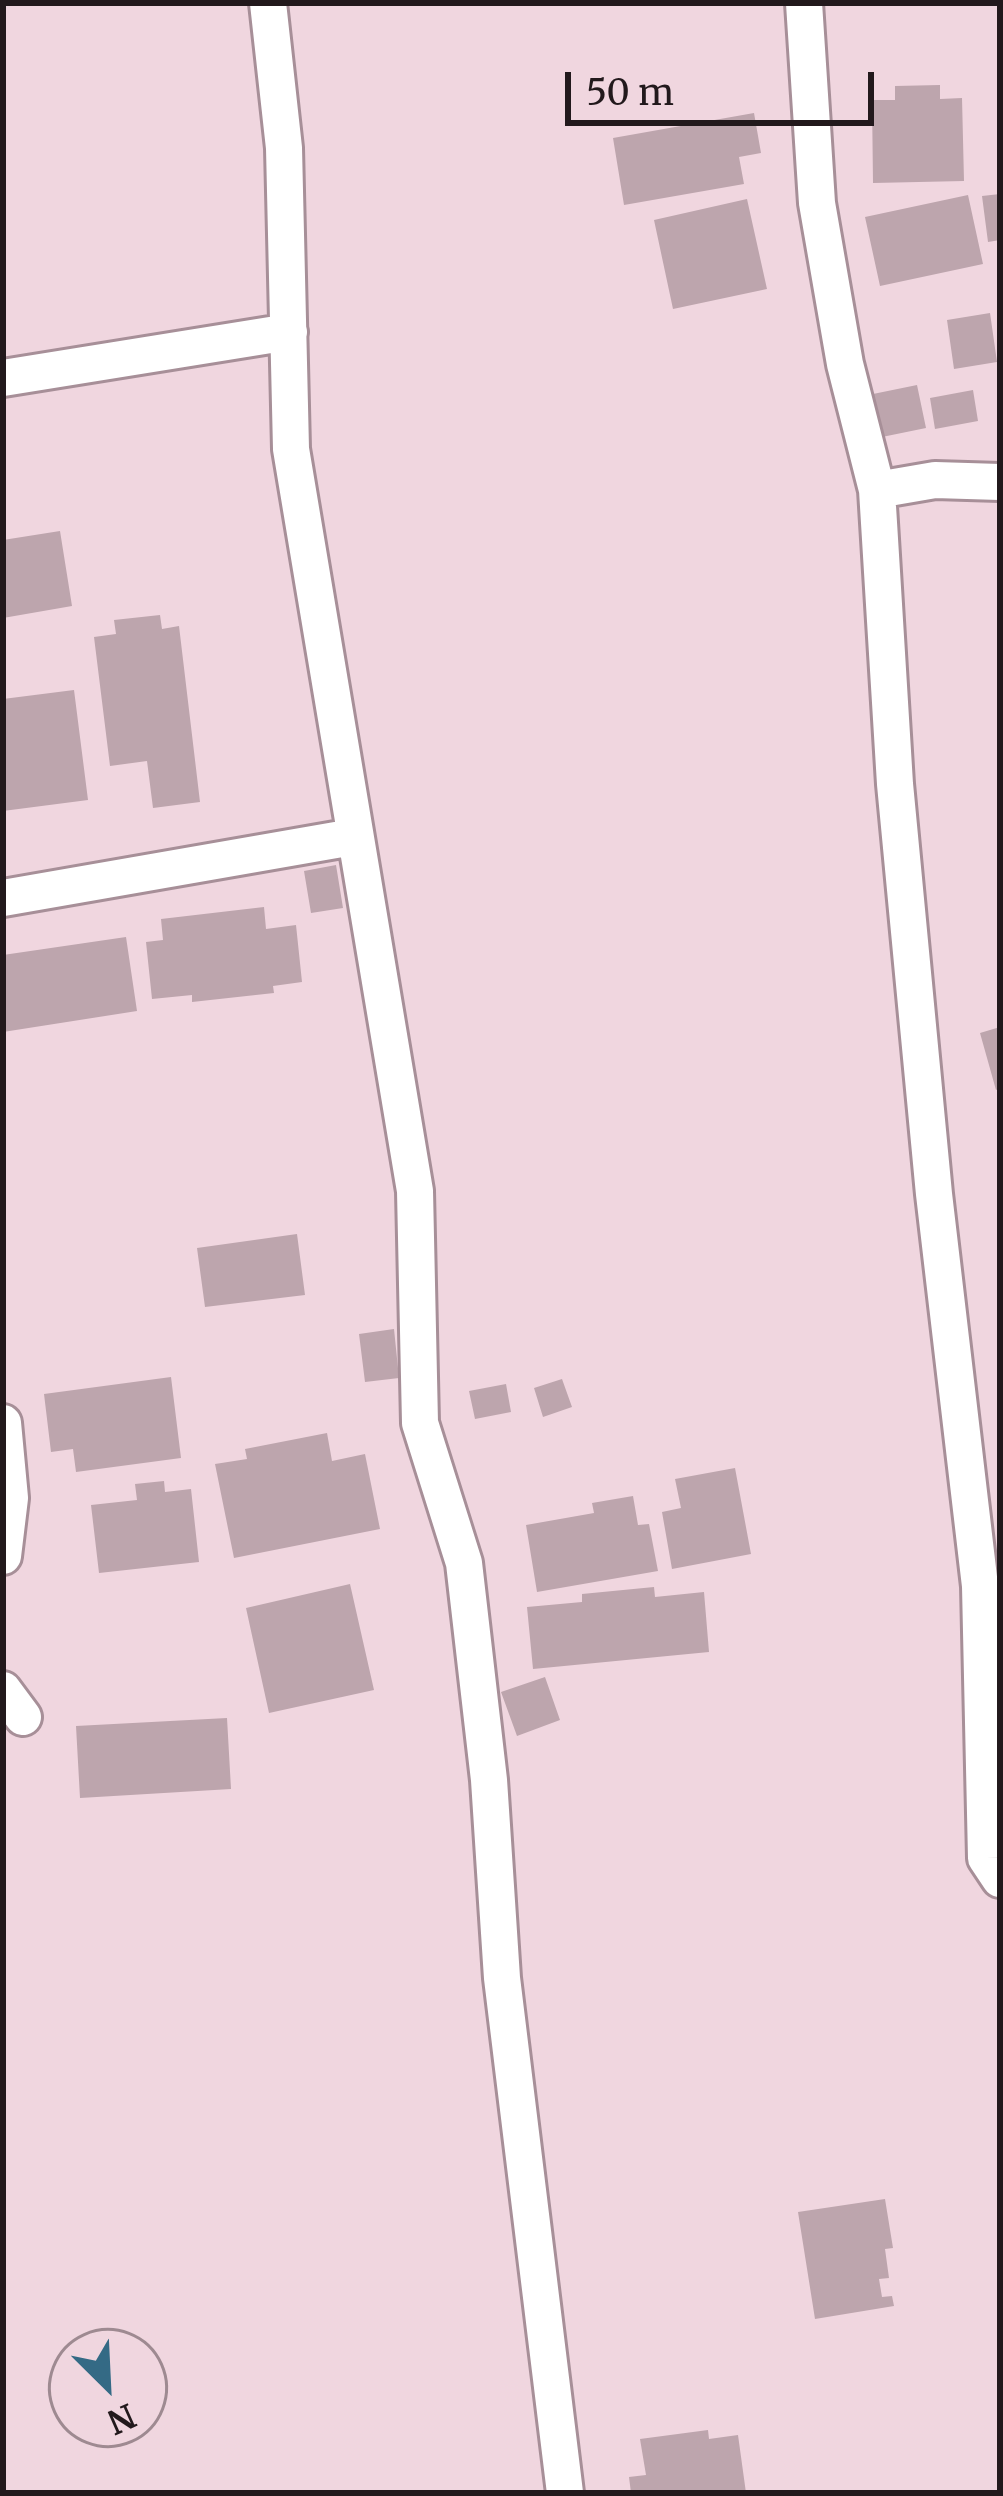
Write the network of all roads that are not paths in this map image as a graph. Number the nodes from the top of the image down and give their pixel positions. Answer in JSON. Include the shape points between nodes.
{"nodes":[{"id":1,"x":268,"y":3,"type":"edge"},
{"id":2,"x":804,"y":3,"type":"edge"},
{"id":3,"x":289,"y":332,"type":"junction"},
{"id":4,"x":3,"y":378,"type":"edge"},
{"id":5,"x":1000,"y":482,"type":"edge"},
{"id":6,"x":877,"y":490,"type":"junction"},
{"id":7,"x":352,"y":837,"type":"junction"},
{"id":8,"x":3,"y":898,"type":"edge"},
{"id":9,"x":3,"y":1423,"type":"edge"},
{"id":10,"x":3,"y":1556,"type":"edge"},
{"id":11,"x":1000,"y":1879,"type":"edge"},
{"id":12,"x":565,"y":2493,"type":"edge"}],
"edges":[{"from":1,"to":3,"type":"street","via":[[284,148]]},
{"from":2,"to":6,"type":"street","via":[[818,202],[845,364]]},
{"from":3,"to":4,"type":"street"},
{"from":3,"to":7,"type":"street","via":[[291,449]]},
{"from":5,"to":6,"type":"street","via":[[935,480]]},
{"from":6,"to":11,"type":"street","via":[[895,784],[980,1586],[986,1858]]},
{"from":7,"to":8,"type":"street"},
{"from":7,"to":12,"type":"street","via":[[415,1192],[420,1424],[464,1563],[502,1978]]},
{"from":9,"to":10,"type":"street","via":[[10,1498]]}]}
